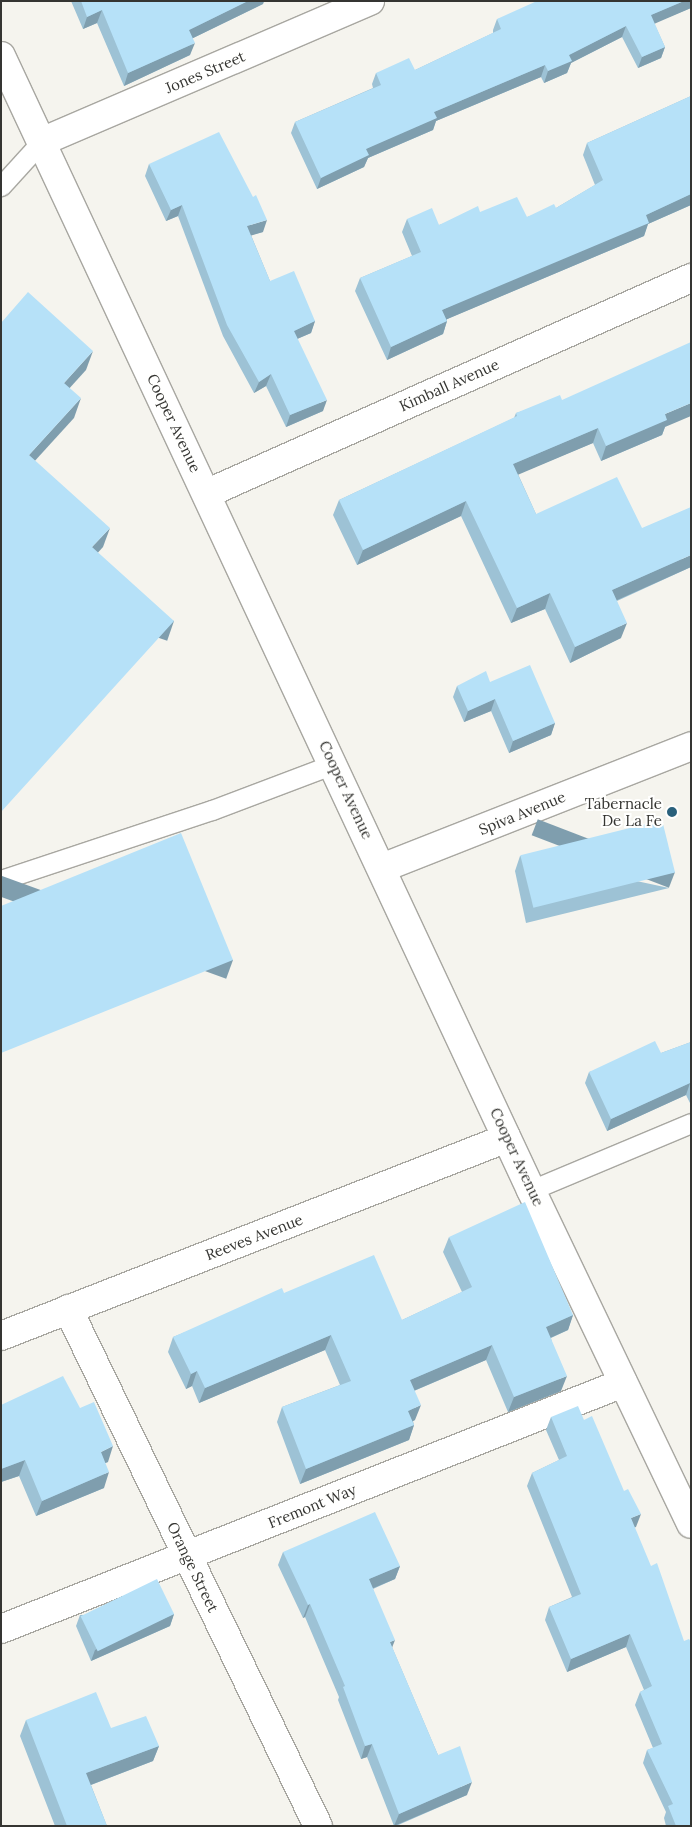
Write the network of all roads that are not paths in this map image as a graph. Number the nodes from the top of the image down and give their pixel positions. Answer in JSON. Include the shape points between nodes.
{"nodes":[{"id":1,"x":370,"y":1,"type":"edge"},
{"id":2,"x":1,"y":56,"type":"edge"},
{"id":3,"x":41,"y":142,"type":"junction"},
{"id":4,"x":1,"y":186,"type":"edge"},
{"id":5,"x":691,"y":278,"type":"edge"},
{"id":6,"x":208,"y":493,"type":"junction"},
{"id":7,"x":691,"y":746,"type":"edge"},
{"id":8,"x":334,"y":764,"type":"junction"},
{"id":9,"x":382,"y":868,"type":"junction"},
{"id":10,"x":1,"y":880,"type":"edge"},
{"id":11,"x":691,"y":1123,"type":"edge"},
{"id":12,"x":507,"y":1138,"type":"junction"},
{"id":13,"x":531,"y":1190,"type":"junction"},
{"id":14,"x":68,"y":1309,"type":"junction"},
{"id":15,"x":1,"y":1336,"type":"edge"},
{"id":16,"x":623,"y":1383,"type":"junction"},
{"id":17,"x":691,"y":1524,"type":"edge"},
{"id":18,"x":188,"y":1556,"type":"junction"},
{"id":19,"x":1,"y":1629,"type":"edge"},
{"id":20,"x":318,"y":1826,"type":"edge"}],
"edges":[{"from":1,"to":3,"type":"street","name":"Jones Street"},
{"from":2,"to":3,"type":"street","name":"Cooper Avenue"},
{"from":3,"to":4,"type":"lane"},
{"from":3,"to":6,"type":"street","name":"Cooper Avenue"},
{"from":5,"to":6,"type":"street","name":"Kimball Avenue"},
{"from":6,"to":8,"type":"street","name":"Cooper Avenue"},
{"from":7,"to":9,"type":"street","name":"Spiva Avenue"},
{"from":8,"to":9,"type":"street","name":"Cooper Avenue"},
{"from":8,"to":10,"type":"lane","via":[[212,810]]},
{"from":9,"to":12,"type":"street","name":"Cooper Avenue"},
{"from":11,"to":13,"type":"lane"},
{"from":12,"to":13,"type":"street","name":"Cooper Avenue"},
{"from":12,"to":14,"type":"street","name":"Reeves Avenue"},
{"from":13,"to":16,"type":"street","name":"Cooper Avenue"},
{"from":14,"to":15,"type":"street","name":"Reeves Avenue"},
{"from":14,"to":18,"type":"street","name":"Orange Street"},
{"from":16,"to":17,"type":"street","name":"Cooper Avenue"},
{"from":16,"to":18,"type":"street","name":"Fremont Way"},
{"from":18,"to":19,"type":"street","name":"Fremont Way"},
{"from":18,"to":20,"type":"street","name":"Orange Street"}]}
